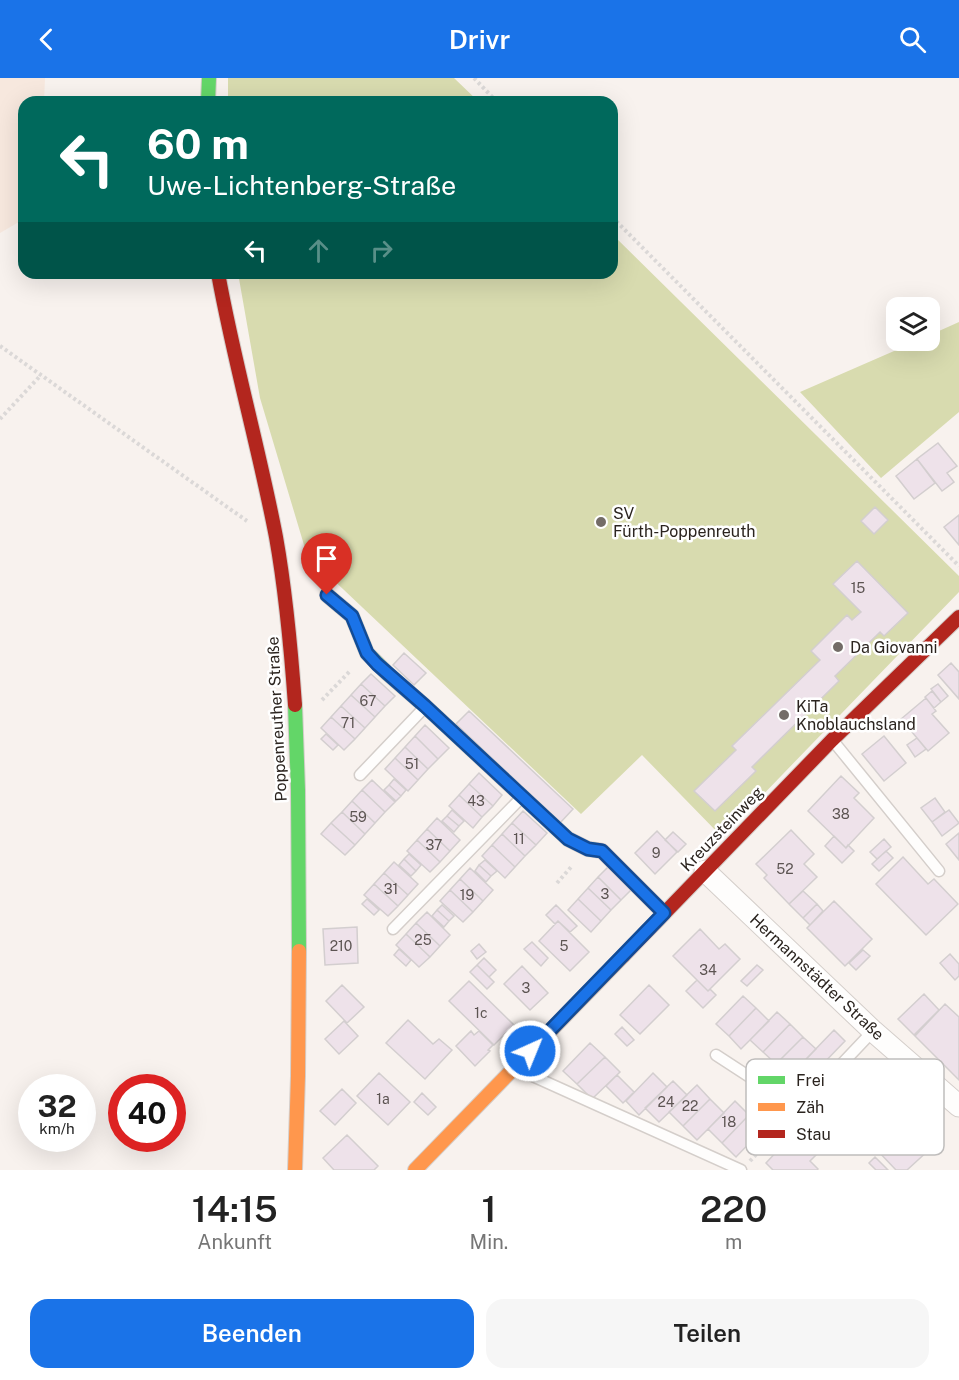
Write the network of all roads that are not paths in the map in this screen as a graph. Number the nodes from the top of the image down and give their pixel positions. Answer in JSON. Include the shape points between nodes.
{"nodes":[{"id":1,"x":209,"y":78,"type":"edge"},
{"id":2,"x":208,"y":96,"type":"edge"},
{"id":3,"x":219,"y":279,"type":"edge"},
{"id":4,"x":327,"y":595,"type":"dead end"},
{"id":5,"x":959,"y":617,"type":"edge"},
{"id":6,"x":425,"y":706,"type":"junction"},
{"id":7,"x":832,"y":740,"type":"junction"},
{"id":8,"x":360,"y":775,"type":"dead end"},
{"id":9,"x":522,"y":797,"type":"junction"},
{"id":10,"x":705,"y":871,"type":"junction"},
{"id":11,"x":939,"y":871,"type":"dead end"},
{"id":12,"x":664,"y":913,"type":"junction"},
{"id":13,"x":393,"y":929,"type":"dead end"},
{"id":14,"x":873,"y":1031,"type":"junction"},
{"id":15,"x":716,"y":1055,"type":"dead end"},
{"id":16,"x":846,"y":1059,"type":"edge"},
{"id":17,"x":906,"y":1059,"type":"edge"},
{"id":18,"x":514,"y":1068,"type":"junction"},
{"id":19,"x":746,"y":1075,"type":"edge"},
{"id":20,"x":944,"y":1092,"type":"edge"},
{"id":21,"x":959,"y":1106,"type":"edge"},
{"id":22,"x":295,"y":1170,"type":"edge"},
{"id":23,"x":415,"y":1170,"type":"edge"},
{"id":24,"x":741,"y":1170,"type":"edge"}],
"edges":[{"from":1,"to":2,"type":"street"},
{"from":3,"to":22,"type":"street","name":"Poppenreuther Straße","via":[[274,531],[293,679],[299,838]]},
{"from":4,"to":6,"type":"street","via":[[352,616],[367,653]]},
{"from":5,"to":7,"type":"street","name":"Kreuzsteinweg"},
{"from":6,"to":8,"type":"lane"},
{"from":6,"to":9,"type":"street"},
{"from":7,"to":10,"type":"street","name":"Kreuzsteinweg"},
{"from":7,"to":11,"type":"lane"},
{"from":9,"to":12,"type":"street","via":[[568,839],[602,851]]},
{"from":9,"to":13,"type":"lane"},
{"from":10,"to":12,"type":"street","name":"Kreuzsteinweg"},
{"from":10,"to":14,"type":"street","name":"Hermannstädter Straße"},
{"from":12,"to":18,"type":"street","name":"Kreuzsteinweg"},
{"from":14,"to":16,"type":"lane"},
{"from":14,"to":17,"type":"street","name":"Hermannstädter Straße"},
{"from":15,"to":19,"type":"lane"},
{"from":18,"to":23,"type":"street","name":"Kreuzsteinweg"},
{"from":18,"to":24,"type":"lane"},
{"from":20,"to":21,"type":"street","name":"Hermannstädter Straße"}]}
